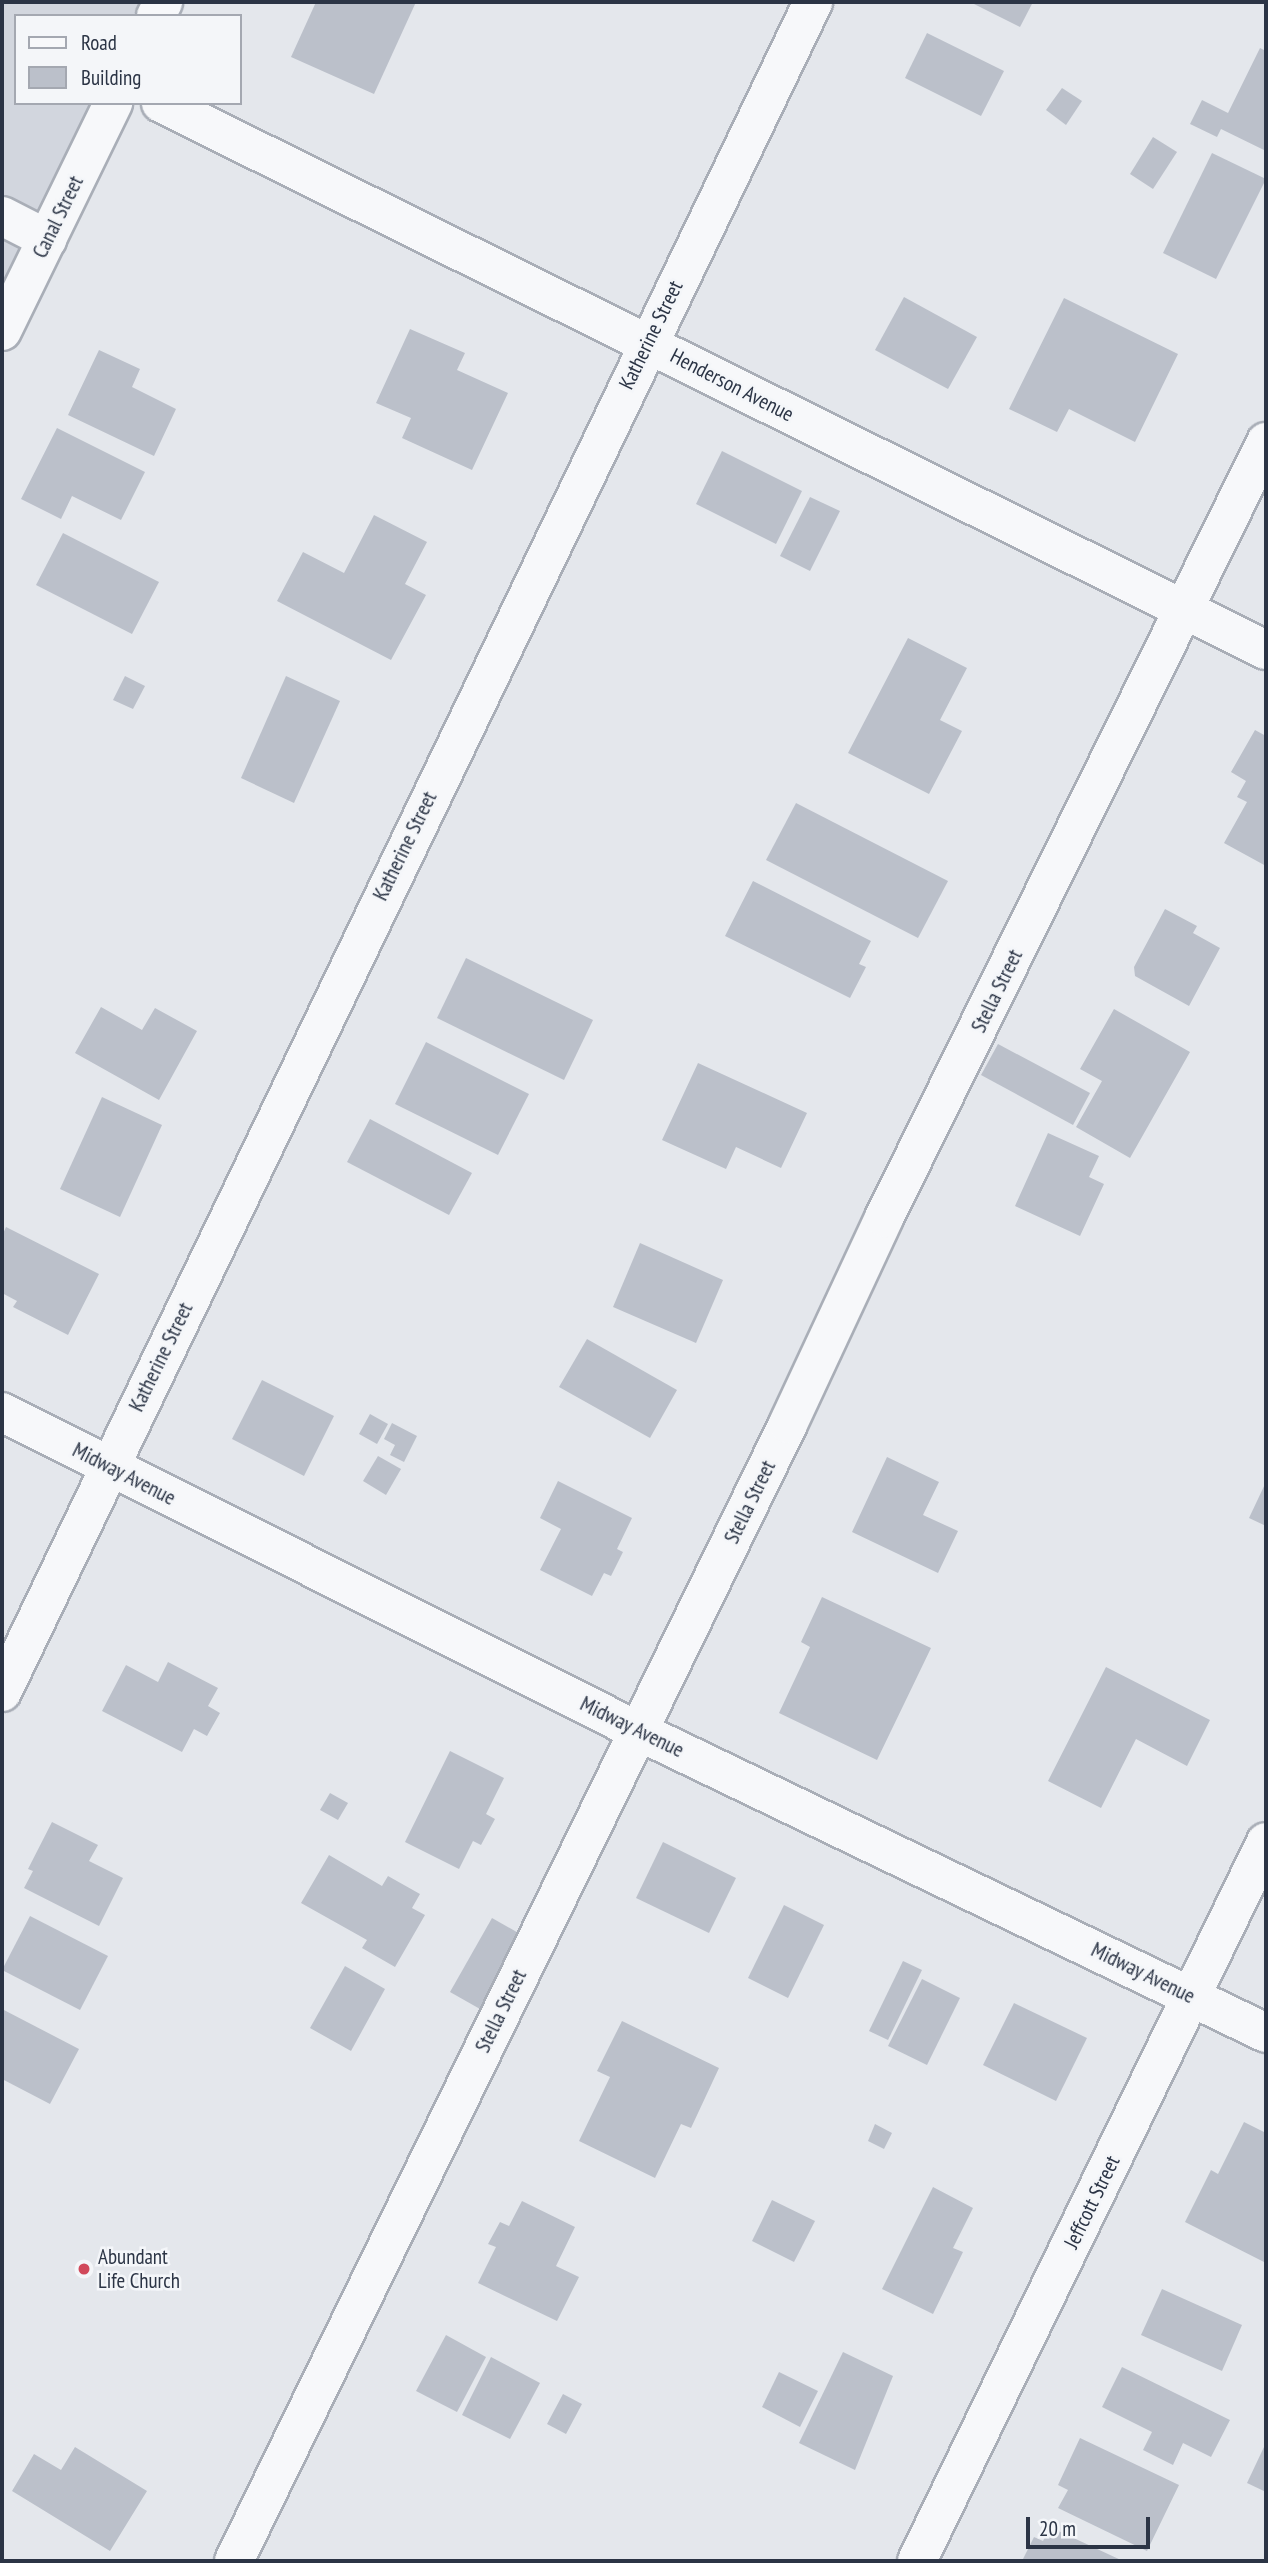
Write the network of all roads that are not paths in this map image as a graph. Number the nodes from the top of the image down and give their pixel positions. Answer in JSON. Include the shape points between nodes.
{"nodes":[{"id":1,"x":813,"y":2,"type":"edge"},
{"id":2,"x":112,"y":105,"type":"edge"},
{"id":3,"x":165,"y":105,"type":"edge"},
{"id":4,"x":2,"y":216,"type":"edge"},
{"id":5,"x":47,"y":239,"type":"junction"},
{"id":6,"x":2,"y":331,"type":"edge"},
{"id":7,"x":647,"y":342,"type":"junction"},
{"id":8,"x":1266,"y":442,"type":"edge"},
{"id":9,"x":1186,"y":609,"type":"junction"},
{"id":10,"x":1266,"y":650,"type":"edge"},
{"id":11,"x":2,"y":1412,"type":"edge"},
{"id":12,"x":108,"y":1466,"type":"junction"},
{"id":13,"x":2,"y":1692,"type":"edge"},
{"id":14,"x":638,"y":1731,"type":"junction"},
{"id":15,"x":1266,"y":1842,"type":"edge"},
{"id":16,"x":1194,"y":1998,"type":"junction"},
{"id":17,"x":1266,"y":2033,"type":"edge"},
{"id":18,"x":234,"y":2561,"type":"edge"},
{"id":19,"x":917,"y":2561,"type":"edge"}],
"edges":[{"from":1,"to":7,"type":"street","name":"Katherine Street"},
{"from":2,"to":5,"type":"street","name":"Canal Street"},
{"from":3,"to":7,"type":"street","name":"Henderson Avenue"},
{"from":4,"to":5,"type":"street"},
{"from":5,"to":6,"type":"street","name":"Canal Street"},
{"from":7,"to":9,"type":"street","name":"Henderson Avenue"},
{"from":7,"to":12,"type":"street","name":"Katherine Street"},
{"from":8,"to":9,"type":"street","name":"Stella Street"},
{"from":9,"to":10,"type":"street","name":"Henderson Avenue"},
{"from":9,"to":14,"type":"street","name":"Stella Street","via":[[884,1218]]},
{"from":11,"to":12,"type":"street","name":"Midway Avenue"},
{"from":12,"to":13,"type":"street","name":"Katherine Street"},
{"from":12,"to":14,"type":"street","name":"Midway Avenue"},
{"from":14,"to":16,"type":"street","name":"Midway Avenue"},
{"from":14,"to":18,"type":"street","name":"Stella Street"},
{"from":15,"to":16,"type":"street","name":"Jeffcott Street"},
{"from":16,"to":17,"type":"street","name":"Midway Avenue"},
{"from":16,"to":19,"type":"street","name":"Jeffcott Street"}]}
